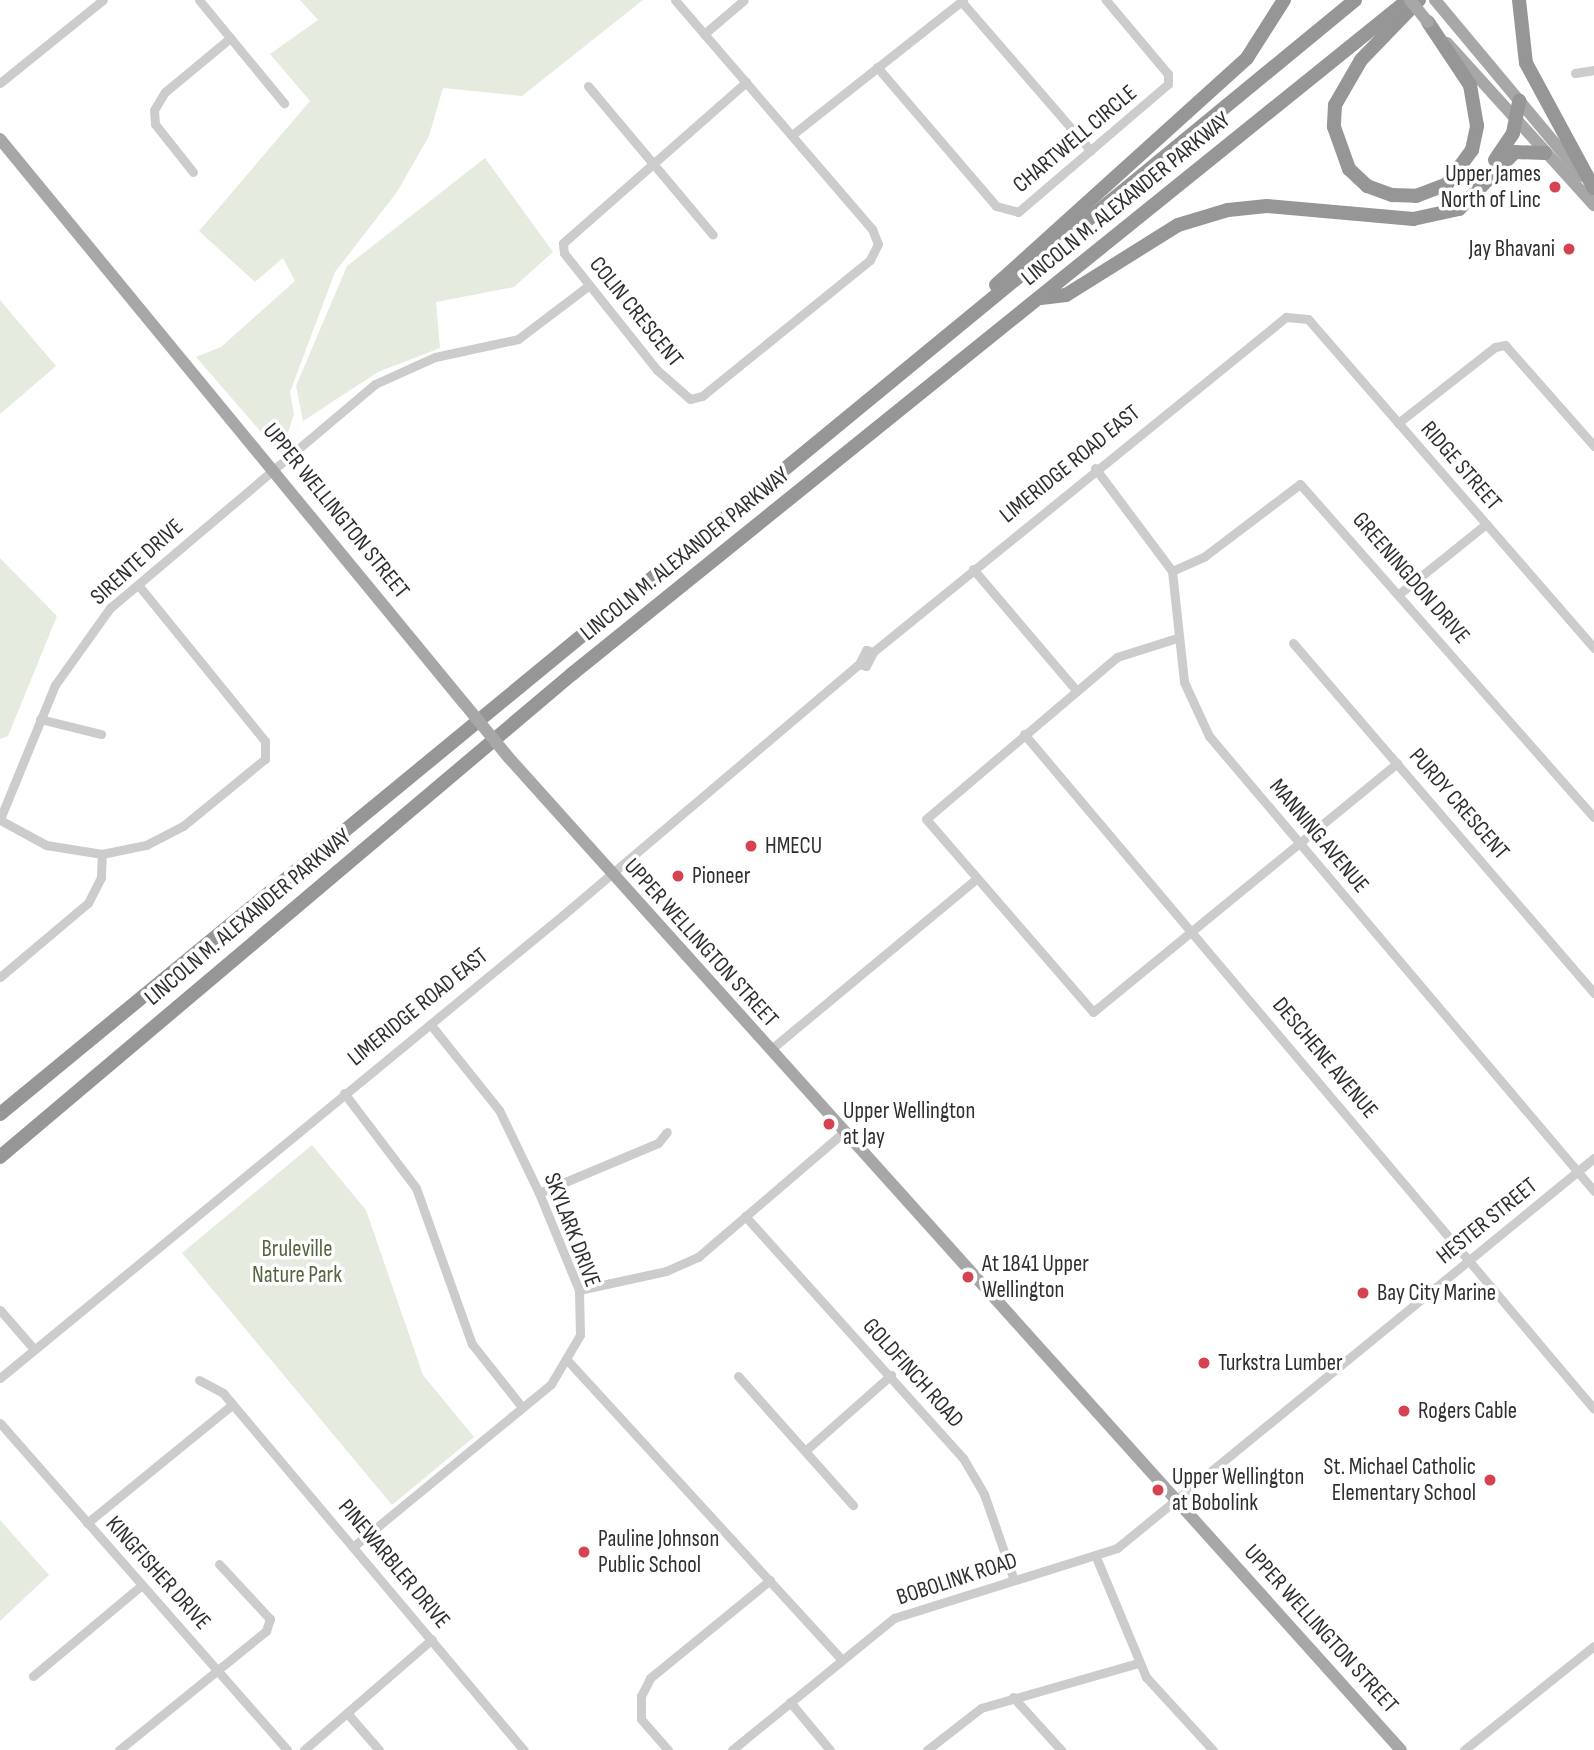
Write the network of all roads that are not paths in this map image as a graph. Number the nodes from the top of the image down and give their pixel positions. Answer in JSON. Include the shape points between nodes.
{"nodes":[{"id":1,"x":103,"y":0,"type":"edge"},
{"id":2,"x":198,"y":0,"type":"edge"},
{"id":3,"x":675,"y":0,"type":"edge"},
{"id":4,"x":744,"y":0,"type":"edge"},
{"id":5,"x":1106,"y":0,"type":"edge"},
{"id":6,"x":1283,"y":0,"type":"edge"},
{"id":7,"x":1355,"y":0,"type":"edge"},
{"id":8,"x":1409,"y":0,"type":"edge"},
{"id":9,"x":1419,"y":0,"type":"edge"},
{"id":10,"x":1435,"y":0,"type":"edge"},
{"id":11,"x":1519,"y":0,"type":"edge"},
{"id":12,"x":962,"y":1,"type":"edge"},
{"id":13,"x":91,"y":4,"type":"edge"},
{"id":14,"x":1428,"y":22,"type":"junction"},
{"id":15,"x":704,"y":34,"type":"junction"},
{"id":16,"x":230,"y":38,"type":"junction"},
{"id":17,"x":877,"y":67,"type":"junction"},
{"id":18,"x":1594,"y":69,"type":"edge"},
{"id":19,"x":1575,"y":73,"type":"dead end"},
{"id":20,"x":746,"y":82,"type":"junction"},
{"id":21,"x":0,"y":83,"type":"edge"},
{"id":22,"x":588,"y":86,"type":"dead end"},
{"id":23,"x":1519,"y":101,"type":"junction"},
{"id":24,"x":284,"y":103,"type":"dead end"},
{"id":25,"x":1517,"y":120,"type":"junction"},
{"id":26,"x":792,"y":135,"type":"junction"},
{"id":27,"x":0,"y":139,"type":"edge"},
{"id":28,"x":1091,"y":151,"type":"junction"},
{"id":29,"x":1545,"y":153,"type":"junction"},
{"id":30,"x":650,"y":163,"type":"junction"},
{"id":31,"x":193,"y":172,"type":"dead end"},
{"id":32,"x":1594,"y":189,"type":"edge"},
{"id":33,"x":1594,"y":205,"type":"edge"},
{"id":34,"x":1440,"y":214,"type":"junction"},
{"id":35,"x":713,"y":235,"type":"dead end"},
{"id":36,"x":589,"y":286,"type":"junction"},
{"id":37,"x":1040,"y":299,"type":"junction"},
{"id":38,"x":985,"y":302,"type":"junction"},
{"id":39,"x":1297,"y":313,"type":"joint"},
{"id":40,"x":1398,"y":423,"type":"junction"},
{"id":41,"x":1594,"y":446,"type":"edge"},
{"id":42,"x":273,"y":467,"type":"junction"},
{"id":43,"x":1095,"y":468,"type":"junction"},
{"id":44,"x":1486,"y":524,"type":"junction"},
{"id":45,"x":973,"y":569,"type":"junction"},
{"id":46,"x":1172,"y":571,"type":"junction"},
{"id":47,"x":138,"y":584,"type":"junction"},
{"id":48,"x":1399,"y":594,"type":"junction"},
{"id":49,"x":1177,"y":638,"type":"junction"},
{"id":50,"x":1293,"y":643,"type":"dead end"},
{"id":51,"x":1594,"y":648,"type":"edge"},
{"id":52,"x":1077,"y":691,"type":"junction"},
{"id":53,"x":40,"y":719,"type":"junction"},
{"id":54,"x":101,"y":734,"type":"dead end"},
{"id":55,"x":1024,"y":734,"type":"junction"},
{"id":56,"x":1396,"y":763,"type":"junction"},
{"id":57,"x":1594,"y":817,"type":"edge"},
{"id":58,"x":0,"y":819,"type":"edge"},
{"id":59,"x":1299,"y":842,"type":"junction"},
{"id":60,"x":103,"y":854,"type":"junction"},
{"id":61,"x":610,"y":874,"type":"junction"},
{"id":62,"x":976,"y":878,"type":"junction"},
{"id":63,"x":1195,"y":933,"type":"junction"},
{"id":64,"x":0,"y":977,"type":"edge"},
{"id":65,"x":1594,"y":993,"type":"edge"},
{"id":66,"x":430,"y":1024,"type":"junction"},
{"id":67,"x":770,"y":1050,"type":"junction"},
{"id":68,"x":344,"y":1094,"type":"junction"},
{"id":69,"x":0,"y":1114,"type":"edge"},
{"id":70,"x":36,"y":1126,"type":"junction"},
{"id":71,"x":845,"y":1131,"type":"junction"},
{"id":72,"x":667,"y":1132,"type":"dead end"},
{"id":73,"x":0,"y":1157,"type":"edge"},
{"id":74,"x":1594,"y":1158,"type":"edge"},
{"id":75,"x":0,"y":1167,"type":"edge"},
{"id":76,"x":1578,"y":1171,"type":"junction"},
{"id":77,"x":1594,"y":1191,"type":"edge"},
{"id":78,"x":539,"y":1193,"type":"junction"},
{"id":79,"x":745,"y":1216,"type":"junction"},
{"id":80,"x":1470,"y":1260,"type":"junction"},
{"id":81,"x":579,"y":1290,"type":"junction"},
{"id":82,"x":0,"y":1310,"type":"edge"},
{"id":83,"x":34,"y":1349,"type":"junction"},
{"id":84,"x":569,"y":1362,"type":"junction"},
{"id":85,"x":891,"y":1375,"type":"junction"},
{"id":86,"x":738,"y":1376,"type":"dead end"},
{"id":87,"x":0,"y":1378,"type":"edge"},
{"id":88,"x":200,"y":1381,"type":"dead end"},
{"id":89,"x":233,"y":1404,"type":"junction"},
{"id":90,"x":522,"y":1407,"type":"junction"},
{"id":91,"x":1594,"y":1409,"type":"edge"},
{"id":92,"x":0,"y":1423,"type":"edge"},
{"id":93,"x":805,"y":1451,"type":"junction"},
{"id":94,"x":1174,"y":1496,"type":"junction"},
{"id":95,"x":853,"y":1505,"type":"dead end"},
{"id":96,"x":87,"y":1523,"type":"junction"},
{"id":97,"x":354,"y":1546,"type":"junction"},
{"id":98,"x":1096,"y":1557,"type":"junction"},
{"id":99,"x":219,"y":1564,"type":"dead end"},
{"id":100,"x":770,"y":1580,"type":"junction"},
{"id":101,"x":1014,"y":1580,"type":"junction"},
{"id":102,"x":142,"y":1585,"type":"junction"},
{"id":103,"x":432,"y":1640,"type":"junction"},
{"id":104,"x":1594,"y":1646,"type":"edge"},
{"id":105,"x":839,"y":1657,"type":"junction"},
{"id":106,"x":1138,"y":1663,"type":"junction"},
{"id":107,"x":218,"y":1670,"type":"junction"},
{"id":108,"x":33,"y":1676,"type":"dead end"},
{"id":109,"x":1013,"y":1697,"type":"junction"},
{"id":110,"x":790,"y":1702,"type":"junction"},
{"id":111,"x":347,"y":1713,"type":"junction"},
{"id":112,"x":120,"y":1750,"type":"edge"},
{"id":113,"x":287,"y":1750,"type":"edge"},
{"id":114,"x":304,"y":1750,"type":"edge"},
{"id":115,"x":379,"y":1750,"type":"edge"},
{"id":116,"x":524,"y":1750,"type":"edge"},
{"id":117,"x":668,"y":1750,"type":"edge"},
{"id":118,"x":732,"y":1750,"type":"edge"},
{"id":119,"x":830,"y":1750,"type":"edge"},
{"id":120,"x":928,"y":1750,"type":"edge"},
{"id":121,"x":1061,"y":1750,"type":"edge"},
{"id":122,"x":1213,"y":1750,"type":"edge"},
{"id":123,"x":1401,"y":1750,"type":"edge"},
{"id":124,"x":1464,"y":1750,"type":"edge"}],
"edges":[{"from":1,"to":13,"type":"street"},
{"from":2,"to":16,"type":"street"},
{"from":3,"to":15,"type":"street"},
{"from":4,"to":15,"type":"street"},
{"from":5,"to":28,"type":"street","name":"CHARTWELL CIRCLE","via":[[1168,74],[1168,84]]},
{"from":6,"to":38,"type":"highway","via":[[1247,58],[1004,273]]},
{"from":7,"to":38,"type":"highway","name":"LINCOLN M. ALEXANDER PARKWAY"},
{"from":8,"to":14,"type":"main road","bridge":true},
{"from":8,"to":37,"type":"highway","name":"LINCOLN M. ALEXANDER PARKWAY"},
{"from":9,"to":14,"type":"highway","via":[[1361,60],[1335,105],[1336,138],[1349,169],[1367,186],[1392,195],[1416,196],[1447,184],[1472,150],[1477,126],[1469,85]]},
{"from":10,"to":23,"type":"main road"},
{"from":11,"to":32,"type":"highway","via":[[1526,63]]},
{"from":12,"to":17,"type":"street"},
{"from":12,"to":28,"type":"street"},
{"from":13,"to":21,"type":"street"},
{"from":14,"to":25,"type":"main road"},
{"from":15,"to":20,"type":"street"},
{"from":16,"to":24,"type":"street"},
{"from":16,"to":31,"type":"street","via":[[165,92],[154,110],[155,124]]},
{"from":17,"to":26,"type":"street"},
{"from":17,"to":28,"type":"street","name":"CHARTWELL CIRCLE","via":[[1004,212],[1018,212]]},
{"from":18,"to":19,"type":"street"},
{"from":20,"to":26,"type":"street"},
{"from":20,"to":30,"type":"street","name":"COLIN CRESCENT"},
{"from":22,"to":30,"type":"street"},
{"from":23,"to":25,"type":"highway"},
{"from":23,"to":32,"type":"main road"},
{"from":25,"to":29,"type":"main road"},
{"from":25,"to":34,"type":"highway","via":[[1476,184]]},
{"from":26,"to":36,"type":"street","name":"COLIN CRESCENT","via":[[872,229],[877,248],[713,388],[690,399],[681,397]]},
{"from":27,"to":42,"type":"main road","name":"UPPER WELLINGTON STREET"},
{"from":29,"to":33,"type":"main road"},
{"from":29,"to":34,"type":"highway","via":[[1515,152],[1476,196]]},
{"from":30,"to":35,"type":"street"},
{"from":30,"to":36,"type":"street","name":"COLIN CRESCENT","via":[[567,234],[564,253]]},
{"from":34,"to":37,"type":"highway","via":[[1387,220],[1267,206],[1228,210],[1178,225],[1066,295]]},
{"from":36,"to":42,"type":"street","name":"SIRENTE DRIVE","via":[[518,339],[402,367]]},
{"from":37,"to":70,"type":"highway","name":"LINCOLN M. ALEXANDER PARKWAY","via":[[572,674]]},
{"from":38,"to":69,"type":"highway","name":"LINCOLN M. ALEXANDER PARKWAY"},
{"from":39,"to":40,"type":"street","name":"RIDGE STREET"},
{"from":39,"to":43,"type":"street","name":"LIMERIDGE ROAD EAST"},
{"from":40,"to":41,"type":"street","via":[[1495,347],[1506,345]]},
{"from":40,"to":44,"type":"street","name":"RIDGE STREET"},
{"from":42,"to":47,"type":"street","name":"SIRENTE DRIVE"},
{"from":42,"to":61,"type":"main road","name":"UPPER WELLINGTON STREET","bridge":true,"via":[[509,758]]},
{"from":43,"to":45,"type":"street","name":"LIMERIDGE ROAD EAST"},
{"from":43,"to":46,"type":"street"},
{"from":44,"to":48,"type":"street"},
{"from":44,"to":51,"type":"street","name":"RIDGE STREET"},
{"from":45,"to":52,"type":"street"},
{"from":45,"to":61,"type":"street","name":"LIMERIDGE ROAD EAST","via":[[873,652],[866,666],[859,664]]},
{"from":46,"to":48,"type":"street","name":"GREENINGDON DRIVE","via":[[1205,556],[1300,484]]},
{"from":46,"to":49,"type":"street","name":"MANNING AVENUE"},
{"from":47,"to":53,"type":"street","name":"SIRENTE DRIVE","via":[[76,650]]},
{"from":47,"to":60,"type":"street","via":[[267,750],[184,826],[146,845]]},
{"from":48,"to":57,"type":"street","name":"GREENINGDON DRIVE"},
{"from":49,"to":52,"type":"street","via":[[1125,652]]},
{"from":49,"to":59,"type":"street","name":"MANNING AVENUE","via":[[1184,682],[1209,736]]},
{"from":50,"to":56,"type":"street","name":"PURDY CRESCENT"},
{"from":52,"to":55,"type":"street"},
{"from":53,"to":54,"type":"street"},
{"from":53,"to":58,"type":"street","name":"SIRENTE DRIVE"},
{"from":55,"to":62,"type":"street","via":[[926,819]]},
{"from":55,"to":63,"type":"street","name":"DESCHENE AVENUE"},
{"from":56,"to":59,"type":"street"},
{"from":56,"to":65,"type":"street","name":"PURDY CRESCENT"},
{"from":58,"to":60,"type":"street","via":[[46,845]]},
{"from":59,"to":63,"type":"street"},
{"from":59,"to":76,"type":"street","name":"MANNING AVENUE"},
{"from":60,"to":64,"type":"street","via":[[101,877],[88,903]]},
{"from":61,"to":66,"type":"street","name":"LIMERIDGE ROAD EAST"},
{"from":61,"to":67,"type":"main road","name":"UPPER WELLINGTON STREET"},
{"from":62,"to":63,"type":"street","via":[[1093,1012]]},
{"from":62,"to":67,"type":"street"},
{"from":63,"to":80,"type":"street","name":"DESCHENE AVENUE"},
{"from":66,"to":68,"type":"street","name":"LIMERIDGE ROAD EAST"},
{"from":66,"to":78,"type":"street","name":"SKYLARK DRIVE","via":[[499,1110]]},
{"from":67,"to":71,"type":"main road","name":"UPPER WELLINGTON STREET"},
{"from":68,"to":83,"type":"street","name":"LIMERIDGE ROAD EAST"},
{"from":68,"to":90,"type":"street","via":[[416,1188],[472,1344]]},
{"from":70,"to":73,"type":"highway","name":"LINCOLN M. ALEXANDER PARKWAY"},
{"from":70,"to":75,"type":"highway"},
{"from":71,"to":79,"type":"street"},
{"from":71,"to":94,"type":"main road","name":"UPPER WELLINGTON STREET"},
{"from":72,"to":78,"type":"street","via":[[658,1143]]},
{"from":74,"to":76,"type":"street","name":"HESTER STREET"},
{"from":76,"to":77,"type":"street","name":"MANNING AVENUE"},
{"from":76,"to":80,"type":"street","name":"HESTER STREET"},
{"from":78,"to":81,"type":"street","name":"SKYLARK DRIVE"},
{"from":79,"to":81,"type":"street","via":[[698,1257],[666,1271]]},
{"from":79,"to":85,"type":"street","name":"GOLDFINCH ROAD"},
{"from":80,"to":91,"type":"street","name":"DESCHENE AVENUE"},
{"from":80,"to":94,"type":"street","name":"HESTER STREET"},
{"from":81,"to":84,"type":"street","name":"SKYLARK DRIVE","via":[[580,1335]]},
{"from":82,"to":83,"type":"street"},
{"from":83,"to":87,"type":"street","name":"LIMERIDGE ROAD EAST"},
{"from":84,"to":90,"type":"street","name":"SKYLARK DRIVE"},
{"from":84,"to":100,"type":"street"},
{"from":85,"to":93,"type":"street"},
{"from":85,"to":101,"type":"street","name":"GOLDFINCH ROAD","via":[[963,1458],[989,1506]]},
{"from":86,"to":93,"type":"street"},
{"from":88,"to":89,"type":"street","name":"PINEWARBLER DRIVE"},
{"from":89,"to":96,"type":"street"},
{"from":89,"to":97,"type":"street","name":"PINEWARBLER DRIVE"},
{"from":90,"to":97,"type":"street","name":"SKYLARK DRIVE"},
{"from":92,"to":96,"type":"street","name":"KINGFISHER DRIVE"},
{"from":93,"to":95,"type":"street"},
{"from":94,"to":98,"type":"street","name":"BOBOLINK ROAD","via":[[1117,1548]]},
{"from":94,"to":123,"type":"main road","name":"UPPER WELLINGTON STREET"},
{"from":96,"to":102,"type":"street","name":"KINGFISHER DRIVE"},
{"from":97,"to":103,"type":"street","name":"PINEWARBLER DRIVE"},
{"from":98,"to":101,"type":"street","name":"BOBOLINK ROAD"},
{"from":98,"to":106,"type":"street"},
{"from":99,"to":107,"type":"street","via":[[270,1619],[266,1631]]},
{"from":100,"to":105,"type":"street"},
{"from":100,"to":117,"type":"street","via":[[650,1678],[640,1696],[641,1720]]},
{"from":101,"to":105,"type":"street","name":"BOBOLINK ROAD","via":[[894,1618]]},
{"from":102,"to":107,"type":"street","name":"KINGFISHER DRIVE"},
{"from":102,"to":108,"type":"street"},
{"from":103,"to":111,"type":"street"},
{"from":103,"to":116,"type":"street","name":"PINEWARBLER DRIVE"},
{"from":104,"to":124,"type":"street"},
{"from":105,"to":110,"type":"street","name":"BOBOLINK ROAD"},
{"from":106,"to":109,"type":"street"},
{"from":106,"to":122,"type":"street"},
{"from":107,"to":112,"type":"street"},
{"from":107,"to":113,"type":"street","name":"KINGFISHER DRIVE"},
{"from":109,"to":120,"type":"street","via":[[976,1711]]},
{"from":109,"to":121,"type":"street"},
{"from":110,"to":118,"type":"street","name":"BOBOLINK ROAD"},
{"from":110,"to":119,"type":"street"},
{"from":111,"to":114,"type":"street"},
{"from":111,"to":115,"type":"street"}]}
